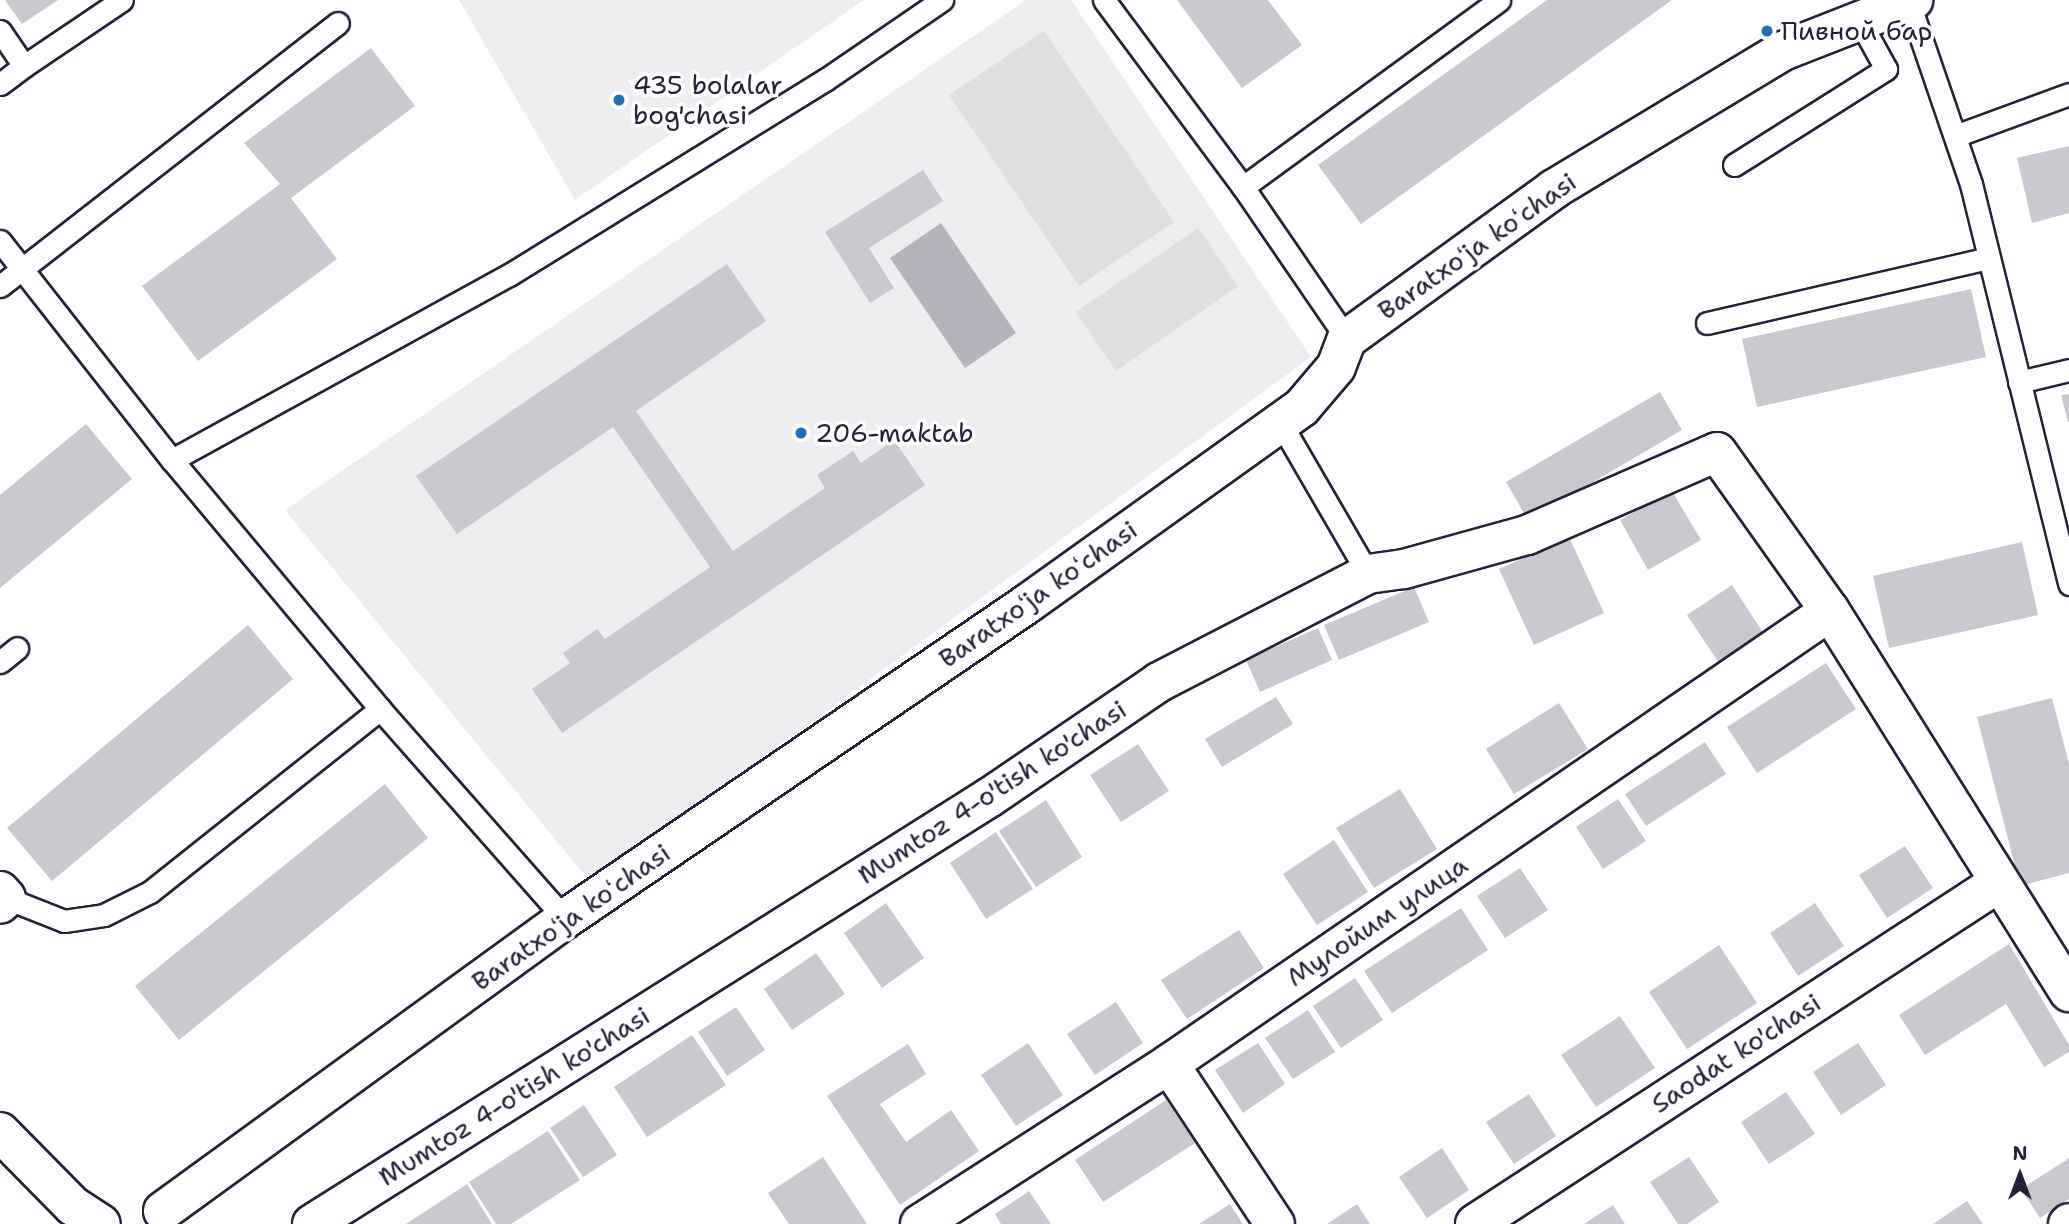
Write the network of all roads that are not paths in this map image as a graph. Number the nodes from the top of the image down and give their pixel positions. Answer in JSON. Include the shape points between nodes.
{"nodes":[{"id":1,"x":122,"y":0,"type":"edge"},
{"id":2,"x":942,"y":0,"type":"edge"},
{"id":3,"x":1104,"y":0,"type":"edge"},
{"id":4,"x":1499,"y":0,"type":"edge"},
{"id":5,"x":1910,"y":0,"type":"edge"},
{"id":6,"x":1858,"y":18,"type":"junction"},
{"id":7,"x":338,"y":23,"type":"dead end"},
{"id":8,"x":0,"y":31,"type":"edge"},
{"id":9,"x":24,"y":66,"type":"junction"},
{"id":10,"x":0,"y":84,"type":"edge"},
{"id":11,"x":2069,"y":94,"type":"edge"},
{"id":12,"x":1955,"y":136,"type":"junction"},
{"id":13,"x":1734,"y":165,"type":"dead end"},
{"id":14,"x":1243,"y":187,"type":"junction"},
{"id":15,"x":0,"y":241,"type":"edge"},
{"id":16,"x":1989,"y":258,"type":"junction"},
{"id":17,"x":22,"y":269,"type":"junction"},
{"id":18,"x":0,"y":286,"type":"edge"},
{"id":19,"x":1707,"y":323,"type":"dead end"},
{"id":20,"x":1347,"y":339,"type":"junction"},
{"id":21,"x":2069,"y":370,"type":"edge"},
{"id":22,"x":2019,"y":382,"type":"junction"},
{"id":23,"x":1280,"y":422,"type":"junction"},
{"id":24,"x":172,"y":460,"type":"junction"},
{"id":25,"x":2061,"y":517,"type":"edge"},
{"id":26,"x":1368,"y":573,"type":"junction"},
{"id":27,"x":2069,"y":584,"type":"edge"},
{"id":28,"x":1830,"y":611,"type":"junction"},
{"id":29,"x":18,"y":648,"type":"dead end"},
{"id":30,"x":0,"y":662,"type":"edge"},
{"id":31,"x":380,"y":709,"type":"junction"},
{"id":32,"x":1998,"y":883,"type":"junction"},
{"id":33,"x":2,"y":898,"type":"edge"},
{"id":34,"x":565,"y":919,"type":"junction"},
{"id":35,"x":2069,"y":992,"type":"edge"},
{"id":36,"x":1168,"y":1064,"type":"junction"},
{"id":37,"x":0,"y":1132,"type":"edge"},
{"id":38,"x":160,"y":1220,"type":"edge"},
{"id":39,"x":101,"y":1224,"type":"edge"},
{"id":40,"x":312,"y":1224,"type":"edge"},
{"id":41,"x":920,"y":1224,"type":"edge"},
{"id":42,"x":1275,"y":1224,"type":"edge"},
{"id":43,"x":1475,"y":1224,"type":"edge"}],
"edges":[{"from":1,"to":9,"type":"lane"},
{"from":2,"to":24,"type":"lane","via":[[825,80],[509,275]]},
{"from":3,"to":14,"type":"lane"},
{"from":4,"to":14,"type":"lane"},
{"from":5,"to":6,"type":"street","name":"Baratxoʻja koʻchasi"},
{"from":5,"to":12,"type":"lane"},
{"from":6,"to":13,"type":"lane","via":[[1886,69]]},
{"from":6,"to":20,"type":"street","name":"Baratxoʻja koʻchasi","via":[[1783,51],[1708,92],[1598,161]]},
{"from":7,"to":17,"type":"lane"},
{"from":8,"to":9,"type":"lane"},
{"from":9,"to":10,"type":"lane"},
{"from":11,"to":12,"type":"lane"},
{"from":12,"to":16,"type":"lane"},
{"from":14,"to":20,"type":"lane"},
{"from":15,"to":17,"type":"lane"},
{"from":16,"to":19,"type":"lane"},
{"from":16,"to":22,"type":"lane"},
{"from":17,"to":18,"type":"lane"},
{"from":17,"to":24,"type":"lane"},
{"from":20,"to":23,"type":"street","name":"Baratxoʻja koʻchasi","via":[[1336,367],[1320,389]]},
{"from":21,"to":22,"type":"lane"},
{"from":22,"to":25,"type":"lane"},
{"from":23,"to":26,"type":"lane"},
{"from":23,"to":34,"type":"street","name":"Baratxoʻja koʻchasi","via":[[1027,604]]},
{"from":24,"to":31,"type":"lane"},
{"from":25,"to":27,"type":"lane"},
{"from":26,"to":28,"type":"street","name":"Mumtoz 4-o'tish ko'chasi","via":[[1404,569],[1527,535],[1717,452]]},
{"from":26,"to":40,"type":"street","name":"Mumtoz 4-o'tish ko'chasi","via":[[1159,682],[990,797]]},
{"from":28,"to":32,"type":"street"},
{"from":28,"to":36,"type":"street","name":"Мулойим улица"},
{"from":29,"to":30,"type":"lane"},
{"from":31,"to":33,"type":"lane","via":[[149,892],[104,915],[64,921]]},
{"from":31,"to":34,"type":"lane"},
{"from":32,"to":35,"type":"street"},
{"from":32,"to":43,"type":"street","name":"Saodat ko'chasi"},
{"from":34,"to":38,"type":"street","name":"Baratxoʻja koʻchasi"},
{"from":36,"to":41,"type":"street","name":"Мулойим улица"},
{"from":36,"to":42,"type":"street"},
{"from":37,"to":39,"type":"street","via":[[72,1206]]}]}
